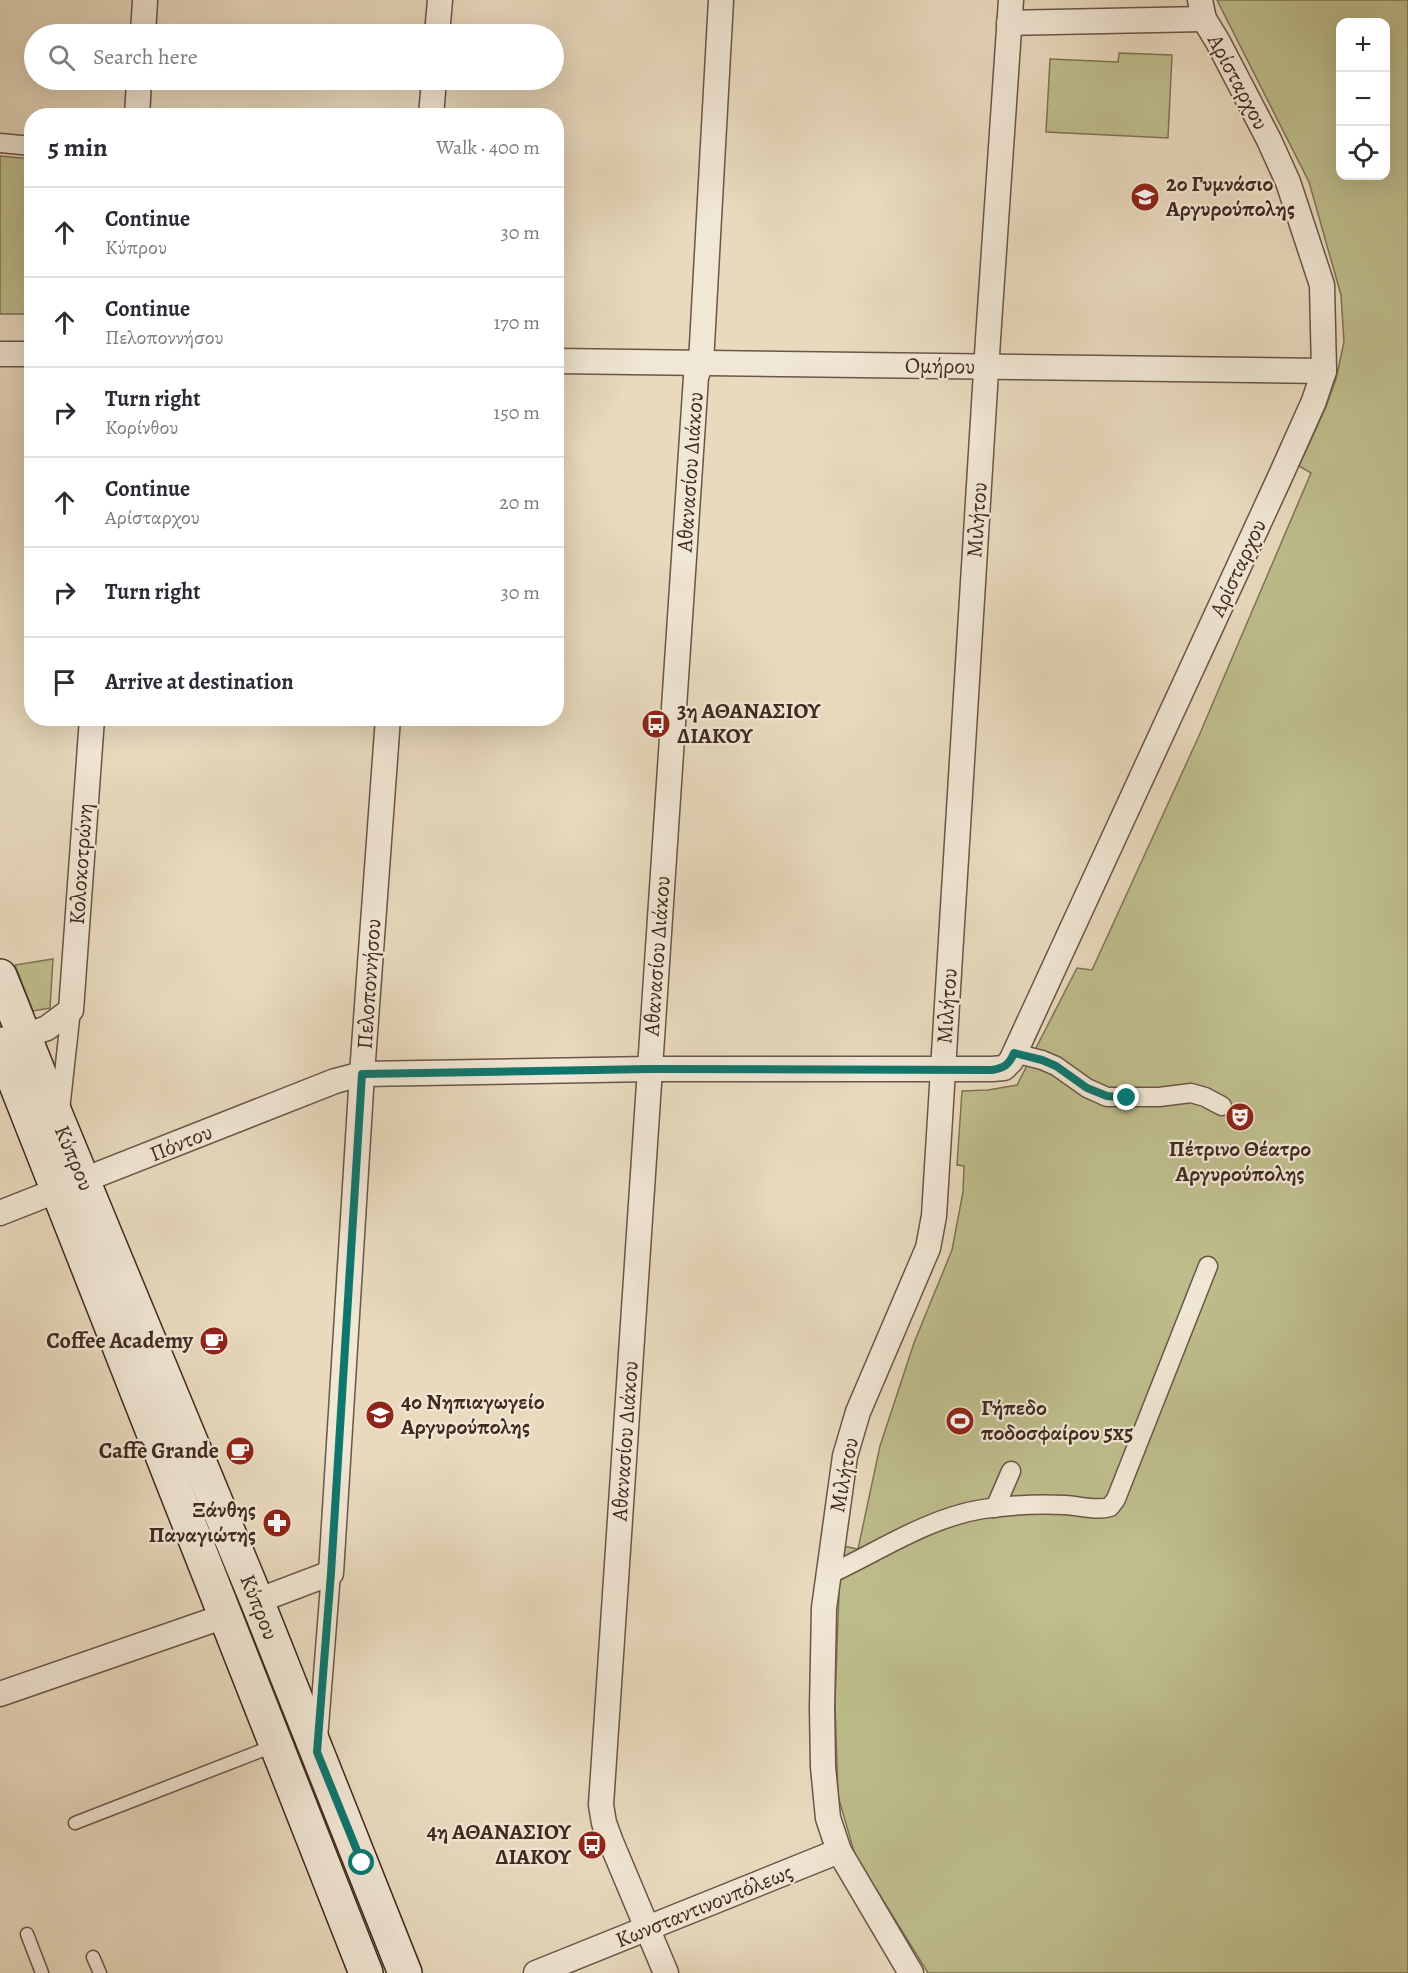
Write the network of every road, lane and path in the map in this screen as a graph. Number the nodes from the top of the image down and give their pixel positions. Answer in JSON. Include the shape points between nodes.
{"nodes":[{"id":1,"x":145,"y":0,"type":"edge"},
{"id":2,"x":440,"y":0,"type":"edge"},
{"id":3,"x":721,"y":0,"type":"edge"},
{"id":4,"x":1202,"y":10,"type":"edge"},
{"id":5,"x":1010,"y":11,"type":"edge"},
{"id":6,"x":143,"y":24,"type":"edge"},
{"id":7,"x":438,"y":24,"type":"edge"},
{"id":8,"x":139,"y":90,"type":"edge"},
{"id":9,"x":433,"y":90,"type":"edge"},
{"id":10,"x":138,"y":108,"type":"edge"},
{"id":11,"x":432,"y":108,"type":"edge"},
{"id":12,"x":0,"y":143,"type":"edge"},
{"id":13,"x":24,"y":145,"type":"edge"},
{"id":14,"x":0,"y":354,"type":"edge"},
{"id":15,"x":24,"y":354,"type":"edge"},
{"id":16,"x":564,"y":361,"type":"edge"},
{"id":17,"x":701,"y":363,"type":"junction"},
{"id":18,"x":987,"y":367,"type":"junction"},
{"id":19,"x":1324,"y":371,"type":"junction"},
{"id":20,"x":91,"y":726,"type":"edge"},
{"id":21,"x":387,"y":726,"type":"edge"},
{"id":22,"x":0,"y":976,"type":"edge"},
{"id":23,"x":71,"y":1010,"type":"junction"},
{"id":24,"x":7,"y":1044,"type":"edge"},
{"id":25,"x":1014,"y":1053,"type":"junction"},
{"id":26,"x":650,"y":1069,"type":"junction"},
{"id":27,"x":943,"y":1069,"type":"junction"},
{"id":28,"x":362,"y":1074,"type":"junction"},
{"id":29,"x":1222,"y":1106,"type":"dead end"},
{"id":30,"x":58,"y":1120,"type":"junction"},
{"id":31,"x":71,"y":1186,"type":"junction"},
{"id":32,"x":0,"y":1213,"type":"edge"},
{"id":33,"x":1208,"y":1266,"type":"dead end"},
{"id":34,"x":1011,"y":1471,"type":"dead end"},
{"id":35,"x":995,"y":1508,"type":"junction"},
{"id":36,"x":331,"y":1573,"type":"junction"},
{"id":37,"x":828,"y":1575,"type":"junction"},
{"id":38,"x":257,"y":1601,"type":"junction"},
{"id":39,"x":225,"y":1616,"type":"junction"},
{"id":40,"x":0,"y":1694,"type":"edge"},
{"id":41,"x":276,"y":1745,"type":"junction"},
{"id":42,"x":317,"y":1752,"type":"junction"},
{"id":43,"x":75,"y":1823,"type":"dead end"},
{"id":44,"x":838,"y":1851,"type":"junction"},
{"id":45,"x":649,"y":1928,"type":"junction"},
{"id":46,"x":27,"y":1934,"type":"dead end"},
{"id":47,"x":93,"y":1957,"type":"dead end"},
{"id":48,"x":42,"y":1973,"type":"edge"},
{"id":49,"x":100,"y":1973,"type":"edge"},
{"id":50,"x":366,"y":1973,"type":"edge"},
{"id":51,"x":405,"y":1973,"type":"edge"},
{"id":52,"x":536,"y":1973,"type":"edge"},
{"id":53,"x":666,"y":1973,"type":"edge"},
{"id":54,"x":911,"y":1973,"type":"edge"}],
"edges":[{"from":1,"to":6,"type":"street"},
{"from":2,"to":7,"type":"street"},
{"from":3,"to":17,"type":"street","name":"Αθανασίου Διάκου"},
{"from":4,"to":5,"type":"street"},
{"from":4,"to":19,"type":"street","name":"Αρίσταρχου","via":[[1269,140],[1293,198],[1322,285]]},
{"from":5,"to":18,"type":"street","name":"Μιλήτου"},
{"from":8,"to":10,"type":"street"},
{"from":9,"to":11,"type":"street"},
{"from":12,"to":13,"type":"street"},
{"from":14,"to":15,"type":"street"},
{"from":16,"to":17,"type":"street","name":"Ομήρου"},
{"from":17,"to":18,"type":"street","name":"Ομήρου"},
{"from":17,"to":26,"type":"street","name":"Αθανασίου Διάκου","via":[[696,377]]},
{"from":18,"to":19,"type":"street","name":"Ομήρου"},
{"from":18,"to":27,"type":"street","name":"Μιλήτου"},
{"from":19,"to":25,"type":"street","name":"Αρίσταρχου","via":[[1275,488]]},
{"from":20,"to":23,"type":"street","name":"Κολοκοτρώνη"},
{"from":21,"to":28,"type":"street","name":"Πελοποννήσου"},
{"from":22,"to":24,"type":"main road","name":"Κύπρου"},
{"from":23,"to":24,"type":"street","via":[[47,1028]]},
{"from":23,"to":30,"type":"street","name":"Κολοκοτρώνη"},
{"from":24,"to":30,"type":"main road","name":"Κύπρου"},
{"from":24,"to":31,"type":"main road","name":"Κύπρου"},
{"from":25,"to":27,"type":"street","name":"Αρίσταρχου","via":[[1004,1068]]},
{"from":25,"to":29,"type":"street","via":[[1056,1066],[1087,1088],[1107,1096],[1191,1093],[1206,1096]]},
{"from":26,"to":27,"type":"street","name":"Πόντου"},
{"from":26,"to":28,"type":"street","name":"Πόντου"},
{"from":26,"to":45,"type":"street","name":"Αθανασίου Διάκου","via":[[602,1805],[612,1846]]},
{"from":27,"to":37,"type":"street","name":"Μιλήτου","via":[[934,1216],[928,1248],[858,1412],[845,1456]]},
{"from":28,"to":31,"type":"street","name":"Πόντου"},
{"from":28,"to":36,"type":"street","name":"Πελοποννήσου"},
{"from":30,"to":31,"type":"main road","name":"Κύπρου"},
{"from":31,"to":32,"type":"street","name":"Πόντου"},
{"from":31,"to":38,"type":"main road","name":"Κύπρου"},
{"from":31,"to":39,"type":"main road","name":"Κύπρου"},
{"from":33,"to":35,"type":"street","via":[[1110,1507]]},
{"from":34,"to":35,"type":"street"},
{"from":35,"to":37,"type":"street","via":[[950,1517]]},
{"from":36,"to":38,"type":"street"},
{"from":36,"to":42,"type":"street","name":"Πελοποννήσου"},
{"from":37,"to":44,"type":"street","name":"Μιλήτου","via":[[824,1608],[823,1767],[828,1818]]},
{"from":38,"to":42,"type":"main road","name":"Κύπρου"},
{"from":39,"to":40,"type":"street"},
{"from":39,"to":41,"type":"main road","name":"Κύπρου"},
{"from":41,"to":43,"type":"lane"},
{"from":41,"to":50,"type":"main road","name":"Κύπρου"},
{"from":42,"to":51,"type":"main road","name":"Κύπρου"},
{"from":44,"to":45,"type":"street","name":"Κωνσταντινουπόλεως"},
{"from":44,"to":54,"type":"street","name":"Μιλήτου"},
{"from":45,"to":52,"type":"street","name":"Κωνσταντινουπόλεως"},
{"from":45,"to":53,"type":"street","name":"Αθανασίου Διάκου"},
{"from":46,"to":48,"type":"lane"},
{"from":47,"to":49,"type":"lane"}]}
